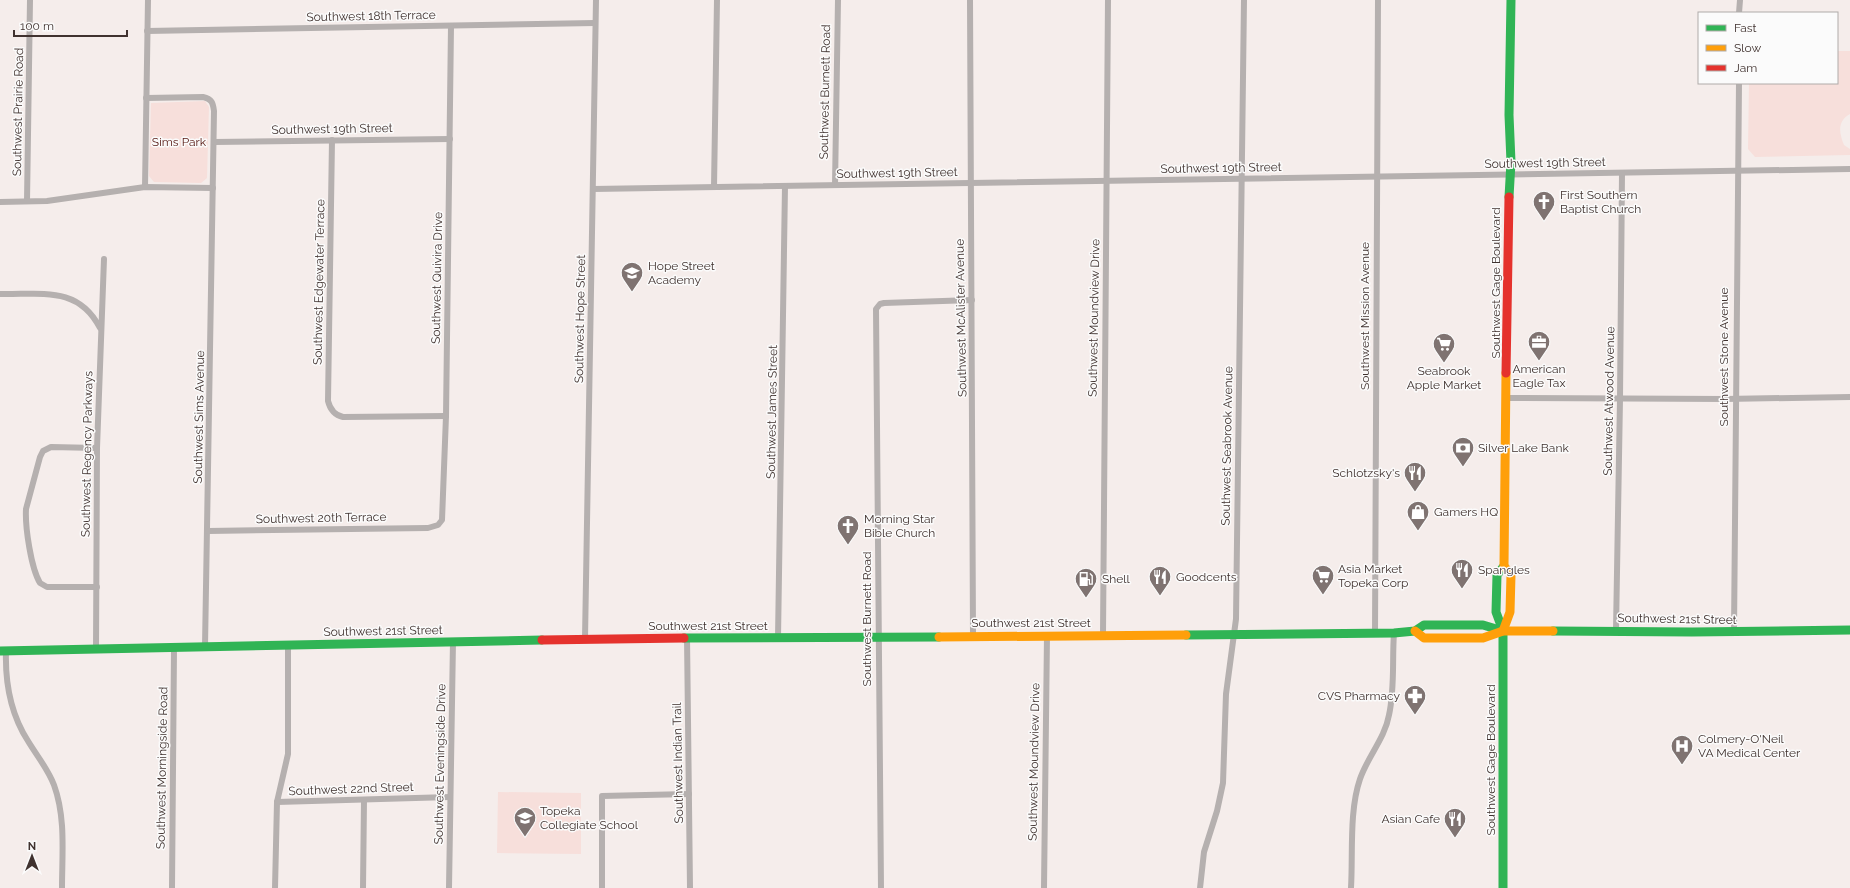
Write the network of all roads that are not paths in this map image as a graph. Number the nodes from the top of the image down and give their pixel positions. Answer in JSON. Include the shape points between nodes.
{"nodes":[{"id":1,"x":30,"y":0,"type":"edge"},
{"id":2,"x":148,"y":0,"type":"edge"},
{"id":3,"x":596,"y":0,"type":"edge"},
{"id":4,"x":717,"y":0,"type":"edge"},
{"id":5,"x":838,"y":0,"type":"edge"},
{"id":6,"x":970,"y":0,"type":"edge"},
{"id":7,"x":1108,"y":0,"type":"edge"},
{"id":8,"x":1244,"y":0,"type":"edge"},
{"id":9,"x":1378,"y":0,"type":"edge"},
{"id":10,"x":1511,"y":0,"type":"edge"},
{"id":11,"x":1740,"y":0,"type":"edge"},
{"id":12,"x":1740,"y":12,"type":"edge"},
{"id":13,"x":595,"y":23,"type":"junction"},
{"id":14,"x":451,"y":26,"type":"junction"},
{"id":15,"x":147,"y":31,"type":"junction"},
{"id":16,"x":1739,"y":84,"type":"edge"},
{"id":17,"x":146,"y":98,"type":"junction"},
{"id":18,"x":450,"y":139,"type":"junction"},
{"id":19,"x":332,"y":140,"type":"junction"},
{"id":20,"x":214,"y":142,"type":"junction"},
{"id":21,"x":1850,"y":169,"type":"edge"},
{"id":22,"x":1737,"y":171,"type":"junction"},
{"id":23,"x":1622,"y":173,"type":"junction"},
{"id":24,"x":1509,"y":174,"type":"junction"},
{"id":25,"x":1376,"y":176,"type":"junction"},
{"id":26,"x":1241,"y":178,"type":"junction"},
{"id":27,"x":1107,"y":180,"type":"junction"},
{"id":28,"x":970,"y":183,"type":"junction"},
{"id":29,"x":834,"y":185,"type":"junction"},
{"id":30,"x":785,"y":186,"type":"junction"},
{"id":31,"x":145,"y":187,"type":"junction"},
{"id":32,"x":714,"y":187,"type":"junction"},
{"id":33,"x":213,"y":188,"type":"junction"},
{"id":34,"x":593,"y":189,"type":"junction"},
{"id":35,"x":27,"y":201,"type":"junction"},
{"id":36,"x":0,"y":202,"type":"edge"},
{"id":37,"x":104,"y":259,"type":"dead end"},
{"id":38,"x":0,"y":294,"type":"edge"},
{"id":39,"x":972,"y":300,"type":"junction"},
{"id":40,"x":101,"y":329,"type":"junction"},
{"id":41,"x":1850,"y":397,"type":"edge"},
{"id":42,"x":1507,"y":398,"type":"junction"},
{"id":43,"x":1620,"y":399,"type":"junction"},
{"id":44,"x":1735,"y":399,"type":"junction"},
{"id":45,"x":446,"y":416,"type":"junction"},
{"id":46,"x":97,"y":448,"type":"junction"},
{"id":47,"x":434,"y":527,"type":"joint"},
{"id":48,"x":208,"y":531,"type":"junction"},
{"id":49,"x":1504,"y":566,"type":"junction"},
{"id":50,"x":97,"y":588,"type":"junction"},
{"id":51,"x":1616,"y":630,"type":"junction"},
{"id":52,"x":1850,"y":630,"type":"edge"},
{"id":53,"x":1415,"y":631,"type":"junction"},
{"id":54,"x":1503,"y":631,"type":"junction"},
{"id":55,"x":1734,"y":632,"type":"junction"},
{"id":56,"x":1375,"y":633,"type":"junction"},
{"id":57,"x":1394,"y":633,"type":"junction"},
{"id":58,"x":973,"y":635,"type":"junction"},
{"id":59,"x":1047,"y":635,"type":"junction"},
{"id":60,"x":1103,"y":635,"type":"junction"},
{"id":61,"x":1235,"y":635,"type":"junction"},
{"id":62,"x":687,"y":637,"type":"junction"},
{"id":63,"x":878,"y":637,"type":"junction"},
{"id":64,"x":778,"y":638,"type":"junction"},
{"id":65,"x":585,"y":639,"type":"junction"},
{"id":66,"x":453,"y":641,"type":"junction"},
{"id":67,"x":288,"y":645,"type":"junction"},
{"id":68,"x":205,"y":647,"type":"junction"},
{"id":69,"x":96,"y":649,"type":"junction"},
{"id":70,"x":174,"y":649,"type":"junction"},
{"id":71,"x":3,"y":651,"type":"edge"},
{"id":72,"x":689,"y":794,"type":"junction"},
{"id":73,"x":450,"y":797,"type":"junction"},
{"id":74,"x":364,"y":800,"type":"junction"},
{"id":75,"x":277,"y":802,"type":"junction"},
{"id":76,"x":62,"y":888,"type":"edge"},
{"id":77,"x":172,"y":888,"type":"edge"},
{"id":78,"x":275,"y":888,"type":"edge"},
{"id":79,"x":363,"y":888,"type":"edge"},
{"id":80,"x":449,"y":888,"type":"edge"},
{"id":81,"x":602,"y":888,"type":"edge"},
{"id":82,"x":690,"y":888,"type":"edge"},
{"id":83,"x":881,"y":888,"type":"edge"},
{"id":84,"x":1044,"y":888,"type":"edge"},
{"id":85,"x":1200,"y":888,"type":"edge"},
{"id":86,"x":1351,"y":888,"type":"edge"},
{"id":87,"x":1503,"y":888,"type":"edge"}],
"edges":[{"from":1,"to":35,"type":"street","name":"Southwest Prairie Road"},
{"from":2,"to":15,"type":"street"},
{"from":3,"to":13,"type":"street","name":"Southwest Hope Street"},
{"from":4,"to":32,"type":"street"},
{"from":5,"to":29,"type":"street","name":"Southwest Burnett Road"},
{"from":6,"to":28,"type":"street","name":"Southwest McAlister Avenue"},
{"from":7,"to":27,"type":"street","name":"Southwest Moundview Drive"},
{"from":8,"to":26,"type":"street","name":"Southwest Seabrook Avenue"},
{"from":9,"to":25,"type":"street","name":"Southwest Mission Avenue"},
{"from":10,"to":24,"type":"main road","name":"Southwest Gage Boulevard"},
{"from":11,"to":12,"type":"street"},
{"from":13,"to":14,"type":"street","name":"Southwest 18th Terrace"},
{"from":13,"to":34,"type":"street","name":"Southwest Hope Street"},
{"from":14,"to":15,"type":"street","name":"Southwest 18th Terrace"},
{"from":14,"to":18,"type":"street","name":"Southwest Quivira Drive"},
{"from":15,"to":17,"type":"street"},
{"from":16,"to":22,"type":"street","name":"Southwest Stone Avenue"},
{"from":17,"to":20,"type":"street","name":"Southwest Sims Avenue","via":[[208,98],[213,103]]},
{"from":17,"to":31,"type":"street"},
{"from":18,"to":19,"type":"street","name":"Southwest 19th Street"},
{"from":18,"to":45,"type":"street","name":"Southwest Quivira Drive"},
{"from":19,"to":20,"type":"street","name":"Southwest 19th Street"},
{"from":19,"to":45,"type":"street","name":"Southwest Edgewater Terrace","via":[[328,401],[333,412],[343,417]]},
{"from":20,"to":33,"type":"street","name":"Southwest Sims Avenue"},
{"from":21,"to":22,"type":"street","name":"Southwest 19th Street"},
{"from":22,"to":23,"type":"street","name":"Southwest 19th Street"},
{"from":22,"to":44,"type":"street","name":"Southwest Stone Avenue"},
{"from":23,"to":24,"type":"street","name":"Southwest 19th Street"},
{"from":23,"to":43,"type":"street","name":"Southwest Atwood Avenue"},
{"from":24,"to":25,"type":"street","name":"Southwest 19th Street"},
{"from":24,"to":42,"type":"main road","name":"Southwest Gage Boulevard"},
{"from":25,"to":26,"type":"street","name":"Southwest 19th Street"},
{"from":25,"to":56,"type":"street","name":"Southwest Mission Avenue"},
{"from":26,"to":27,"type":"street","name":"Southwest 19th Street"},
{"from":26,"to":61,"type":"street","name":"Southwest Seabrook Avenue"},
{"from":27,"to":28,"type":"street","name":"Southwest 19th Street"},
{"from":27,"to":60,"type":"street","name":"Southwest Moundview Drive"},
{"from":28,"to":29,"type":"street","name":"Southwest 19th Street"},
{"from":28,"to":39,"type":"street","name":"Southwest McAlister Avenue"},
{"from":29,"to":30,"type":"street","name":"Southwest 19th Street"},
{"from":30,"to":32,"type":"street","name":"Southwest 19th Street"},
{"from":30,"to":64,"type":"street","name":"Southwest James Street"},
{"from":31,"to":33,"type":"street"},
{"from":31,"to":35,"type":"street","via":[[47,201]]},
{"from":32,"to":34,"type":"street","name":"Southwest 19th Street"},
{"from":33,"to":48,"type":"street","name":"Southwest Sims Avenue"},
{"from":34,"to":65,"type":"street","name":"Southwest Hope Street"},
{"from":35,"to":36,"type":"street"},
{"from":37,"to":40,"type":"street","name":"Southwest Regency Parkways"},
{"from":38,"to":40,"type":"street","via":[[54,293],[66,296],[85,308]]},
{"from":39,"to":58,"type":"street","name":"Southwest McAlister Avenue"},
{"from":39,"to":63,"type":"street","name":"Southwest Burnett Road","via":[[880,304],[876,312]]},
{"from":40,"to":46,"type":"street","name":"Southwest Regency Parkways"},
{"from":41,"to":44,"type":"street"},
{"from":42,"to":43,"type":"street"},
{"from":42,"to":49,"type":"main road","name":"Southwest Gage Boulevard"},
{"from":43,"to":44,"type":"street"},
{"from":43,"to":51,"type":"street","name":"Southwest Atwood Avenue"},
{"from":44,"to":55,"type":"street","name":"Southwest Stone Avenue"},
{"from":45,"to":47,"type":"street","name":"Southwest Quivira Drive","via":[[443,517]]},
{"from":46,"to":50,"type":"street","name":"Southwest Regency Parkways"},
{"from":46,"to":50,"type":"street","via":[[51,447],[43,451],[25,518],[26,535],[40,583],[47,587]]},
{"from":47,"to":48,"type":"street","name":"Southwest 20th Terrace"},
{"from":48,"to":68,"type":"street","name":"Southwest Sims Avenue"},
{"from":49,"to":54,"type":"main road","name":"Southwest Gage Boulevard","via":[[1511,575],[1510,612]]},
{"from":49,"to":54,"type":"main road","name":"Southwest Gage Boulevard","via":[[1497,575],[1496,612]]},
{"from":50,"to":69,"type":"street","name":"Southwest Regency Parkways"},
{"from":51,"to":54,"type":"main road","name":"Southwest 21st Street"},
{"from":51,"to":55,"type":"main road","name":"Southwest 21st Street"},
{"from":52,"to":55,"type":"main road","name":"Southwest 21st Street"},
{"from":53,"to":54,"type":"main road","name":"Southwest 21st Street","via":[[1424,625],[1483,625]]},
{"from":53,"to":54,"type":"main road","name":"Southwest 21st Street","via":[[1424,638],[1483,638]]},
{"from":53,"to":57,"type":"main road","name":"Southwest 21st Street"},
{"from":54,"to":87,"type":"main road","name":"Southwest Gage Boulevard"},
{"from":56,"to":57,"type":"main road","name":"Southwest 21st Street"},
{"from":56,"to":61,"type":"main road","name":"Southwest 21st Street"},
{"from":57,"to":86,"type":"street","via":[[1389,716],[1385,730],[1360,777],[1355,803]]},
{"from":58,"to":59,"type":"main road","name":"Southwest 21st Street"},
{"from":58,"to":63,"type":"main road","name":"Southwest 21st Street"},
{"from":59,"to":60,"type":"main road","name":"Southwest 21st Street"},
{"from":59,"to":84,"type":"street","name":"Southwest Moundview Drive"},
{"from":60,"to":61,"type":"main road","name":"Southwest 21st Street"},
{"from":61,"to":85,"type":"street","name":"Southwest Seabrook Avenue","via":[[1226,694],[1223,783],[1204,852]]},
{"from":62,"to":64,"type":"main road","name":"Southwest 21st Street"},
{"from":62,"to":65,"type":"main road","name":"Southwest 21st Street"},
{"from":62,"to":72,"type":"street","name":"Southwest Indian Trail"},
{"from":63,"to":64,"type":"main road","name":"Southwest 21st Street"},
{"from":63,"to":83,"type":"street","name":"Southwest Burnett Road"},
{"from":65,"to":66,"type":"main road","name":"Southwest 21st Street"},
{"from":66,"to":67,"type":"main road","name":"Southwest 21st Street"},
{"from":66,"to":73,"type":"street","name":"Southwest Eveningside Drive"},
{"from":67,"to":68,"type":"main road","name":"Southwest 21st Street"},
{"from":67,"to":75,"type":"street","via":[[288,754]]},
{"from":68,"to":70,"type":"main road","name":"Southwest 21st Street"},
{"from":69,"to":70,"type":"main road","name":"Southwest 21st Street"},
{"from":69,"to":71,"type":"main road","name":"Southwest 21st Street"},
{"from":70,"to":77,"type":"street","name":"Southwest Morningside Road"},
{"from":71,"to":76,"type":"street","via":[[14,712],[27,740],[50,777],[59,800],[63,829]]},
{"from":72,"to":81,"type":"street","via":[[602,796]]},
{"from":72,"to":82,"type":"street","name":"Southwest Indian Trail"},
{"from":73,"to":74,"type":"street","name":"Southwest 22nd Street"},
{"from":73,"to":80,"type":"street","name":"Southwest Eveningside Drive"},
{"from":74,"to":75,"type":"street","name":"Southwest 22nd Street"},
{"from":74,"to":79,"type":"street"},
{"from":75,"to":78,"type":"street"}]}
